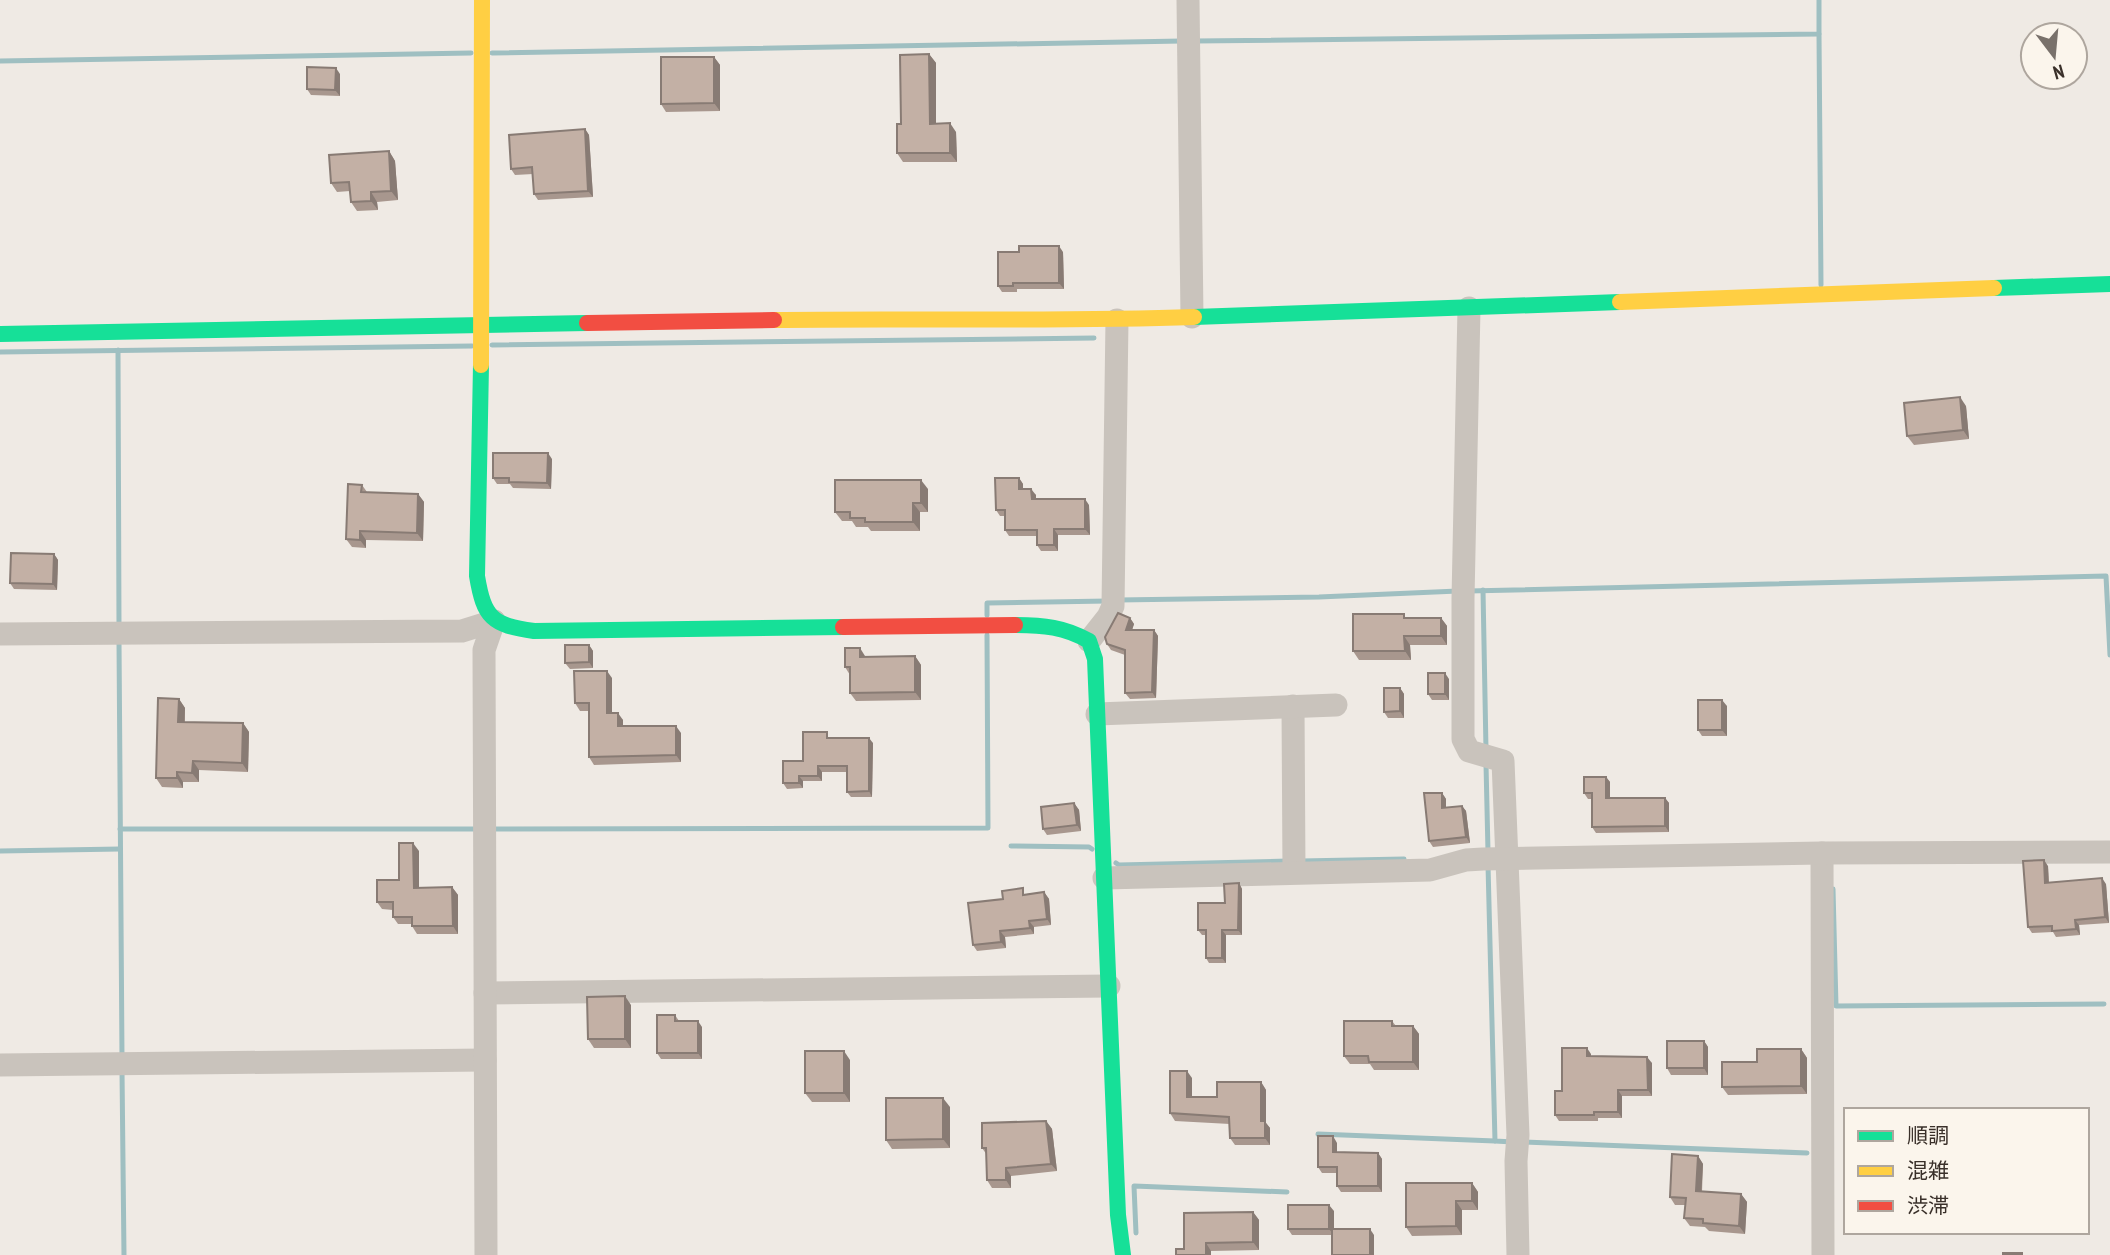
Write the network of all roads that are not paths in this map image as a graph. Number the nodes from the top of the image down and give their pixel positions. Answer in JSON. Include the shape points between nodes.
{"nodes":[{"id":1,"x":482,"y":0,"type":"edge"},
{"id":2,"x":1188,"y":0,"type":"edge"},
{"id":3,"x":2110,"y":284,"type":"edge"},
{"id":4,"x":1469,"y":308,"type":"junction"},
{"id":5,"x":1192,"y":317,"type":"junction"},
{"id":6,"x":1117,"y":320,"type":"junction"},
{"id":7,"x":0,"y":334,"type":"edge"},
{"id":8,"x":481,"y":339,"type":"junction"},
{"id":9,"x":494,"y":621,"type":"junction"},
{"id":10,"x":0,"y":634,"type":"edge"},
{"id":11,"x":1089,"y":641,"type":"junction"},
{"id":12,"x":1336,"y":705,"type":"dead end"},
{"id":13,"x":1293,"y":706,"type":"junction"},
{"id":14,"x":1097,"y":714,"type":"junction"},
{"id":15,"x":2110,"y":852,"type":"edge"},
{"id":16,"x":1494,"y":859,"type":"junction"},
{"id":17,"x":1822,"y":859,"type":"junction"},
{"id":18,"x":1104,"y":863,"type":"junction"},
{"id":19,"x":1294,"y":864,"type":"junction"},
{"id":20,"x":1109,"y":986,"type":"junction"},
{"id":21,"x":485,"y":993,"type":"junction"},
{"id":22,"x":485,"y":1060,"type":"junction"},
{"id":23,"x":0,"y":1065,"type":"edge"},
{"id":24,"x":486,"y":1255,"type":"edge"},
{"id":25,"x":1123,"y":1255,"type":"edge"},
{"id":26,"x":1518,"y":1255,"type":"edge"},
{"id":27,"x":1823,"y":1255,"type":"edge"}],
"edges":[{"from":1,"to":8,"type":"street"},
{"from":2,"to":5,"type":"street"},
{"from":3,"to":4,"type":"street"},
{"from":4,"to":5,"type":"street"},
{"from":4,"to":16,"type":"street","via":[[1463,738],[1469,751],[1503,761]]},
{"from":5,"to":6,"type":"street"},
{"from":6,"to":8,"type":"street","via":[[893,318]]},
{"from":6,"to":11,"type":"street","via":[[1113,600],[1108,617]]},
{"from":7,"to":8,"type":"street"},
{"from":8,"to":9,"type":"street","via":[[477,576],[482,608]]},
{"from":9,"to":10,"type":"street","via":[[462,631]]},
{"from":9,"to":11,"type":"street","via":[[507,628],[534,631],[1045,625]]},
{"from":9,"to":21,"type":"street","via":[[484,650]]},
{"from":11,"to":14,"type":"street","via":[[1095,659]]},
{"from":12,"to":13,"type":"street"},
{"from":13,"to":14,"type":"street"},
{"from":13,"to":19,"type":"street"},
{"from":14,"to":18,"type":"street"},
{"from":15,"to":17,"type":"street"},
{"from":16,"to":17,"type":"street"},
{"from":16,"to":19,"type":"street","via":[[1466,860],[1430,870]]},
{"from":16,"to":26,"type":"street","via":[[1518,1135]]},
{"from":17,"to":27,"type":"street"},
{"from":18,"to":19,"type":"street"},
{"from":18,"to":20,"type":"street"},
{"from":20,"to":21,"type":"street"},
{"from":20,"to":25,"type":"street"},
{"from":21,"to":22,"type":"street"},
{"from":22,"to":23,"type":"street"},
{"from":22,"to":24,"type":"street"}]}
